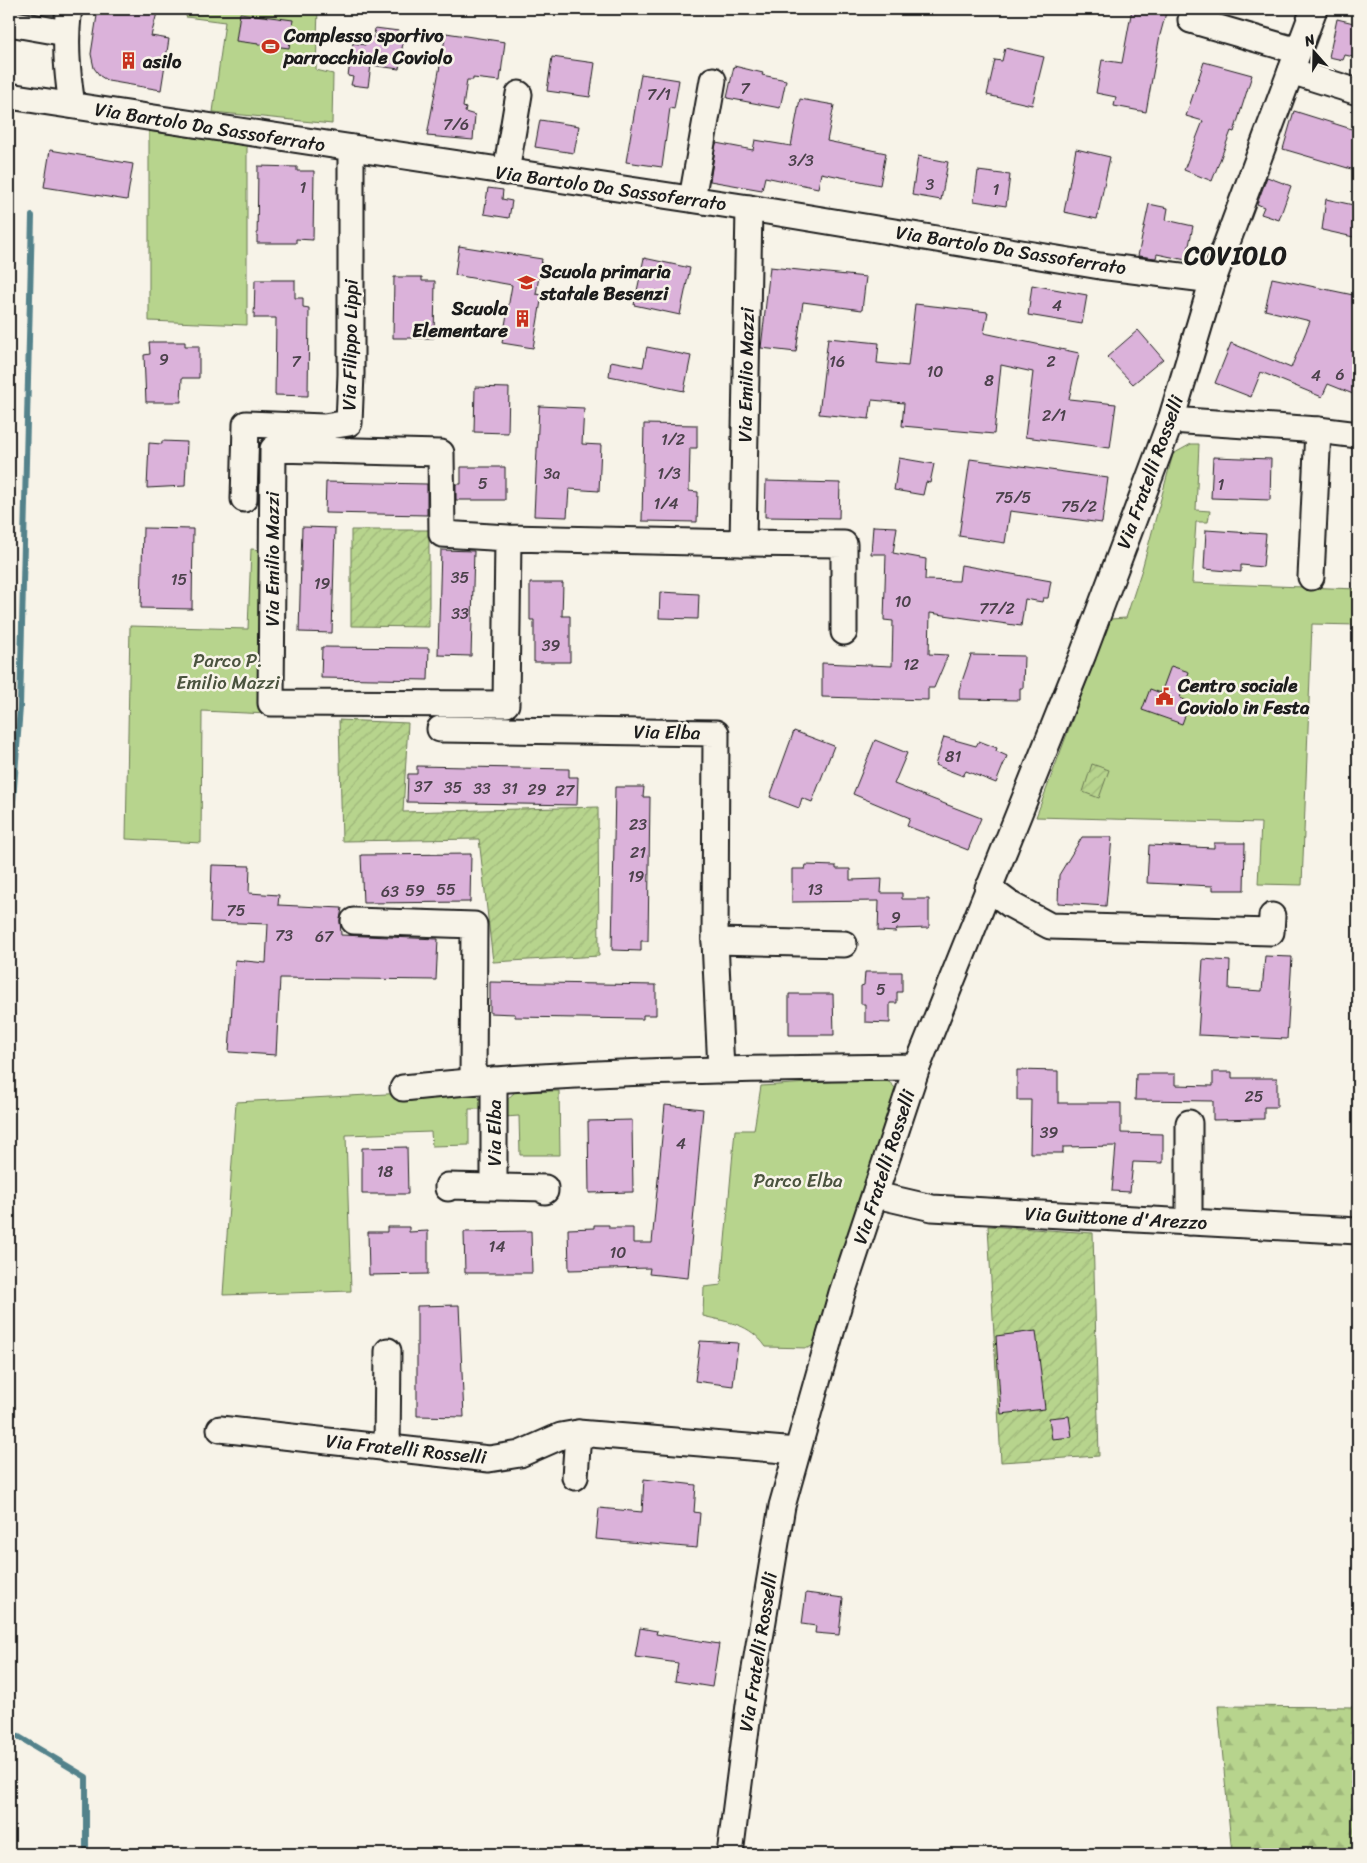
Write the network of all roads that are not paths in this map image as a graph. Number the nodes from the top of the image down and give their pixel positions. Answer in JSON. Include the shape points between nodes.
{"nodes":[{"id":1,"x":1195,"y":9,"type":"edge"},
{"id":2,"x":1314,"y":9,"type":"edge"},
{"id":3,"x":67,"y":21,"type":"edge"},
{"id":4,"x":9,"y":23,"type":"edge"},
{"id":5,"x":1294,"y":61,"type":"junction"},
{"id":6,"x":713,"y":80,"type":"dead end"},
{"id":7,"x":1358,"y":92,"type":"edge"},
{"id":8,"x":519,"y":94,"type":"dead end"},
{"id":9,"x":9,"y":96,"type":"edge"},
{"id":10,"x":72,"y":105,"type":"junction"},
{"id":11,"x":350,"y":148,"type":"junction"},
{"id":12,"x":506,"y":172,"type":"junction"},
{"id":13,"x":692,"y":199,"type":"junction"},
{"id":14,"x":749,"y":208,"type":"junction"},
{"id":15,"x":1212,"y":280,"type":"junction"},
{"id":16,"x":1171,"y":420,"type":"junction"},
{"id":17,"x":1318,"y":430,"type":"junction"},
{"id":18,"x":1358,"y":435,"type":"edge"},
{"id":19,"x":244,"y":499,"type":"dead end"},
{"id":20,"x":508,"y":538,"type":"junction"},
{"id":21,"x":743,"y":543,"type":"junction"},
{"id":22,"x":1311,"y":578,"type":"dead end"},
{"id":23,"x":844,"y":632,"type":"dead end"},
{"id":24,"x":440,"y":729,"type":"dead end"},
{"id":25,"x":988,"y":888,"type":"junction"},
{"id":26,"x":1272,"y":916,"type":"dead end"},
{"id":27,"x":354,"y":921,"type":"dead end"},
{"id":28,"x":715,"y":941,"type":"junction"},
{"id":29,"x":844,"y":944,"type":"dead end"},
{"id":30,"x":917,"y":1067,"type":"junction"},
{"id":31,"x":721,"y":1070,"type":"junction"},
{"id":32,"x":483,"y":1081,"type":"junction"},
{"id":33,"x":403,"y":1088,"type":"dead end"},
{"id":34,"x":1188,"y":1123,"type":"dead end"},
{"id":35,"x":494,"y":1186,"type":"junction"},
{"id":36,"x":448,"y":1188,"type":"dead end"},
{"id":37,"x":545,"y":1191,"type":"dead end"},
{"id":38,"x":876,"y":1196,"type":"junction"},
{"id":39,"x":1189,"y":1222,"type":"junction"},
{"id":40,"x":1358,"y":1231,"type":"edge"},
{"id":41,"x":388,"y":1351,"type":"dead end"},
{"id":42,"x":220,"y":1429,"type":"dead end"},
{"id":43,"x":578,"y":1433,"type":"junction"},
{"id":44,"x":386,"y":1449,"type":"junction"},
{"id":45,"x":796,"y":1451,"type":"junction"},
{"id":46,"x":575,"y":1476,"type":"dead end"},
{"id":47,"x":730,"y":1854,"type":"edge"}],
"edges":[{"from":1,"to":5,"type":"street","via":[[1191,20]]},
{"from":2,"to":5,"type":"street","name":"Via Fratelli Rosselli"},
{"from":3,"to":4,"type":"street"},
{"from":3,"to":10,"type":"street","via":[[67,73]]},
{"from":5,"to":7,"type":"street"},
{"from":5,"to":15,"type":"street","name":"Via Fratelli Rosselli"},
{"from":6,"to":13,"type":"street"},
{"from":8,"to":12,"type":"street"},
{"from":9,"to":10,"type":"street","name":"Via Bartolo Da Sassoferrato"},
{"from":10,"to":11,"type":"street","name":"Via Bartolo Da Sassoferrato"},
{"from":11,"to":12,"type":"street","name":"Via Bartolo Da Sassoferrato"},
{"from":11,"to":19,"type":"street","name":"Via Filippo Lippi","via":[[349,423],[324,427],[246,424]]},
{"from":12,"to":13,"type":"street","name":"Via Bartolo Da Sassoferrato"},
{"from":13,"to":14,"type":"street","name":"Via Bartolo Da Sassoferrato"},
{"from":14,"to":15,"type":"street","name":"Via Bartolo Da Sassoferrato","via":[[1100,266]]},
{"from":14,"to":21,"type":"street","name":"Via Emilio Mazzi"},
{"from":15,"to":16,"type":"street","name":"Via Fratelli Rosselli"},
{"from":16,"to":17,"type":"street"},
{"from":16,"to":25,"type":"street","name":"Via Fratelli Rosselli","via":[[1084,654]]},
{"from":17,"to":18,"type":"street"},
{"from":17,"to":22,"type":"street"},
{"from":20,"to":20,"type":"street","name":"Via Emilio Mazzi","via":[[442,534],[441,453],[273,449],[272,703],[506,704]]},
{"from":20,"to":21,"type":"street","name":"Via Emilio Mazzi"},
{"from":21,"to":23,"type":"street","name":"Via Emilio Mazzi","via":[[844,544]]},
{"from":24,"to":28,"type":"street","name":"Via Elba","via":[[716,733]]},
{"from":25,"to":26,"type":"street","via":[[1050,926],[1271,932]]},
{"from":25,"to":30,"type":"street","name":"Via Fratelli Rosselli"},
{"from":27,"to":32,"type":"street","name":"Via Elba","via":[[474,925]]},
{"from":28,"to":29,"type":"street"},
{"from":28,"to":31,"type":"street","name":"Via Elba"},
{"from":30,"to":31,"type":"street","name":"Via Elba"},
{"from":30,"to":38,"type":"street","name":"Via Fratelli Rosselli"},
{"from":31,"to":32,"type":"street","name":"Via Elba"},
{"from":32,"to":33,"type":"street","name":"Via Elba"},
{"from":32,"to":35,"type":"street","name":"Via Elba"},
{"from":34,"to":39,"type":"street"},
{"from":35,"to":36,"type":"street","name":"Via Elba"},
{"from":35,"to":37,"type":"street","name":"Via Elba","via":[[545,1188]]},
{"from":38,"to":39,"type":"street","name":"Via Guittone d'Arezzo","via":[[932,1208]]},
{"from":38,"to":45,"type":"street","name":"Via Fratelli Rosselli","via":[[842,1294]]},
{"from":39,"to":40,"type":"street","name":"Via Guittone d'Arezzo"},
{"from":41,"to":44,"type":"street"},
{"from":42,"to":44,"type":"street","name":"Via Fratelli Rosselli"},
{"from":43,"to":44,"type":"street","name":"Via Fratelli Rosselli","via":[[561,1436],[520,1454],[489,1460]]},
{"from":43,"to":45,"type":"street","name":"Via Fratelli Rosselli"},
{"from":43,"to":46,"type":"street"},
{"from":45,"to":47,"type":"street","name":"Via Fratelli Rosselli","via":[[769,1576]]}]}
